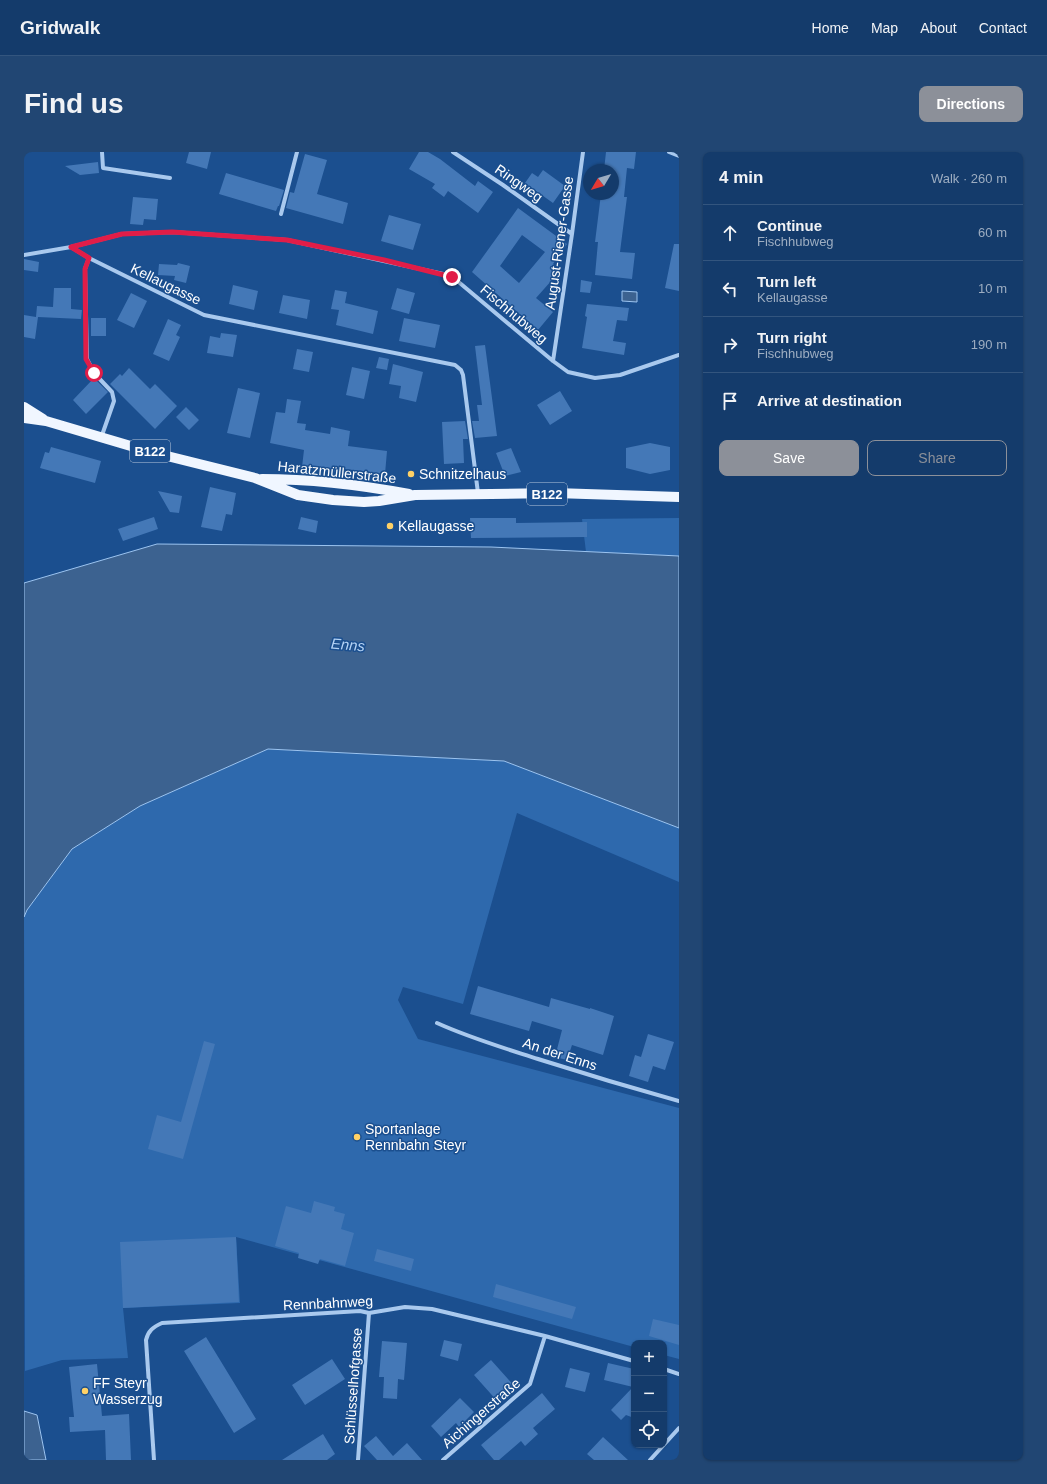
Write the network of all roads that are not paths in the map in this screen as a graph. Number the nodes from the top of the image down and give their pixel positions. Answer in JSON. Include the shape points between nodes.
{"nodes":[{"id":1,"x":102,"y":152,"type":"edge"},
{"id":2,"x":297,"y":152,"type":"edge"},
{"id":3,"x":453,"y":152,"type":"edge"},
{"id":4,"x":582,"y":152,"type":"edge"},
{"id":5,"x":670,"y":152,"type":"edge"},
{"id":6,"x":679,"y":156,"type":"edge"},
{"id":7,"x":170,"y":178,"type":"dead end"},
{"id":8,"x":281,"y":214,"type":"dead end"},
{"id":9,"x":572,"y":234,"type":"junction"},
{"id":10,"x":71,"y":247,"type":"junction"},
{"id":11,"x":24,"y":255,"type":"edge"},
{"id":12,"x":89,"y":258,"type":"junction"},
{"id":13,"x":679,"y":354,"type":"edge"},
{"id":14,"x":553,"y":361,"type":"junction"},
{"id":15,"x":24,"y":407,"type":"edge"},
{"id":16,"x":24,"y":418,"type":"edge"},
{"id":17,"x":46,"y":421,"type":"junction"},
{"id":18,"x":101,"y":438,"type":"junction"},
{"id":19,"x":255,"y":478,"type":"junction"},
{"id":20,"x":478,"y":494,"type":"junction"},
{"id":21,"x":415,"y":495,"type":"junction"},
{"id":22,"x":679,"y":496,"type":"edge"},
{"id":23,"x":437,"y":1023,"type":"dead end"},
{"id":24,"x":679,"y":1101,"type":"edge"},
{"id":25,"x":369,"y":1313,"type":"junction"},
{"id":26,"x":545,"y":1336,"type":"junction"},
{"id":27,"x":631,"y":1360,"type":"edge"},
{"id":28,"x":667,"y":1371,"type":"edge"},
{"id":29,"x":679,"y":1374,"type":"edge"},
{"id":30,"x":679,"y":1428,"type":"edge"},
{"id":31,"x":154,"y":1460,"type":"edge"},
{"id":32,"x":358,"y":1460,"type":"edge"},
{"id":33,"x":443,"y":1460,"type":"edge"},
{"id":34,"x":650,"y":1460,"type":"edge"}],
"edges":[{"from":1,"to":7,"type":"street","via":[[103,168]]},
{"from":2,"to":8,"type":"street"},
{"from":3,"to":9,"type":"street","name":"Ringweg"},
{"from":4,"to":9,"type":"street","name":"August-Riener-Gasse"},
{"from":5,"to":6,"type":"street"},
{"from":9,"to":14,"type":"street","name":"August-Riener-Gasse"},
{"from":10,"to":11,"type":"street","name":"Fischhubweg"},
{"from":10,"to":12,"type":"street","name":"Kellaugasse"},
{"from":10,"to":14,"type":"street","name":"Fischhubweg","via":[[122,234],[172,232],[287,240],[448,275]]},
{"from":12,"to":18,"type":"street","via":[[85,269],[86,359],[94,373],[112,392],[114,401]]},
{"from":12,"to":20,"type":"street","name":"Kellaugasse","via":[[204,315],[455,365],[463,375]]},
{"from":13,"to":14,"type":"street","name":"Fischhubweg","via":[[620,375],[595,378],[568,372]]},
{"from":15,"to":17,"type":"main road","name":"Haratzmüllerstraße","number":"B122"},
{"from":16,"to":17,"type":"main road","name":"Haratzmüllerstraße","number":"B122"},
{"from":17,"to":18,"type":"main road","name":"Haratzmüllerstraße","number":"B122"},
{"from":18,"to":19,"type":"main road","name":"Haratzmüllerstraße","number":"B122"},
{"from":19,"to":21,"type":"main road","name":"Haratzmüllerstraße","number":"B122","via":[[301,479]]},
{"from":19,"to":21,"type":"main road","name":"Haratzmüllerstraße","number":"B122","via":[[298,495],[333,500],[379,502]]},
{"from":20,"to":21,"type":"main road","name":"Haratzmüllerstraße","number":"B122"},
{"from":20,"to":22,"type":"main road","name":"Haratzmüllerstraße","number":"B122"},
{"from":23,"to":24,"type":"street","name":"An der Enns","via":[[495,1045]]},
{"from":25,"to":26,"type":"street","name":"Rennbahnweg","via":[[405,1307],[432,1309]]},
{"from":25,"to":31,"type":"street","name":"Rennbahnweg","via":[[360,1311],[162,1323],[156,1326],[147,1335],[146,1340]]},
{"from":25,"to":32,"type":"street","name":"Schlüsselhofgasse"},
{"from":26,"to":27,"type":"street","name":"Rennbahnweg"},
{"from":26,"to":33,"type":"street","name":"Aichingerstraße","via":[[530,1384]]},
{"from":28,"to":29,"type":"street"},
{"from":30,"to":34,"type":"street"}]}
